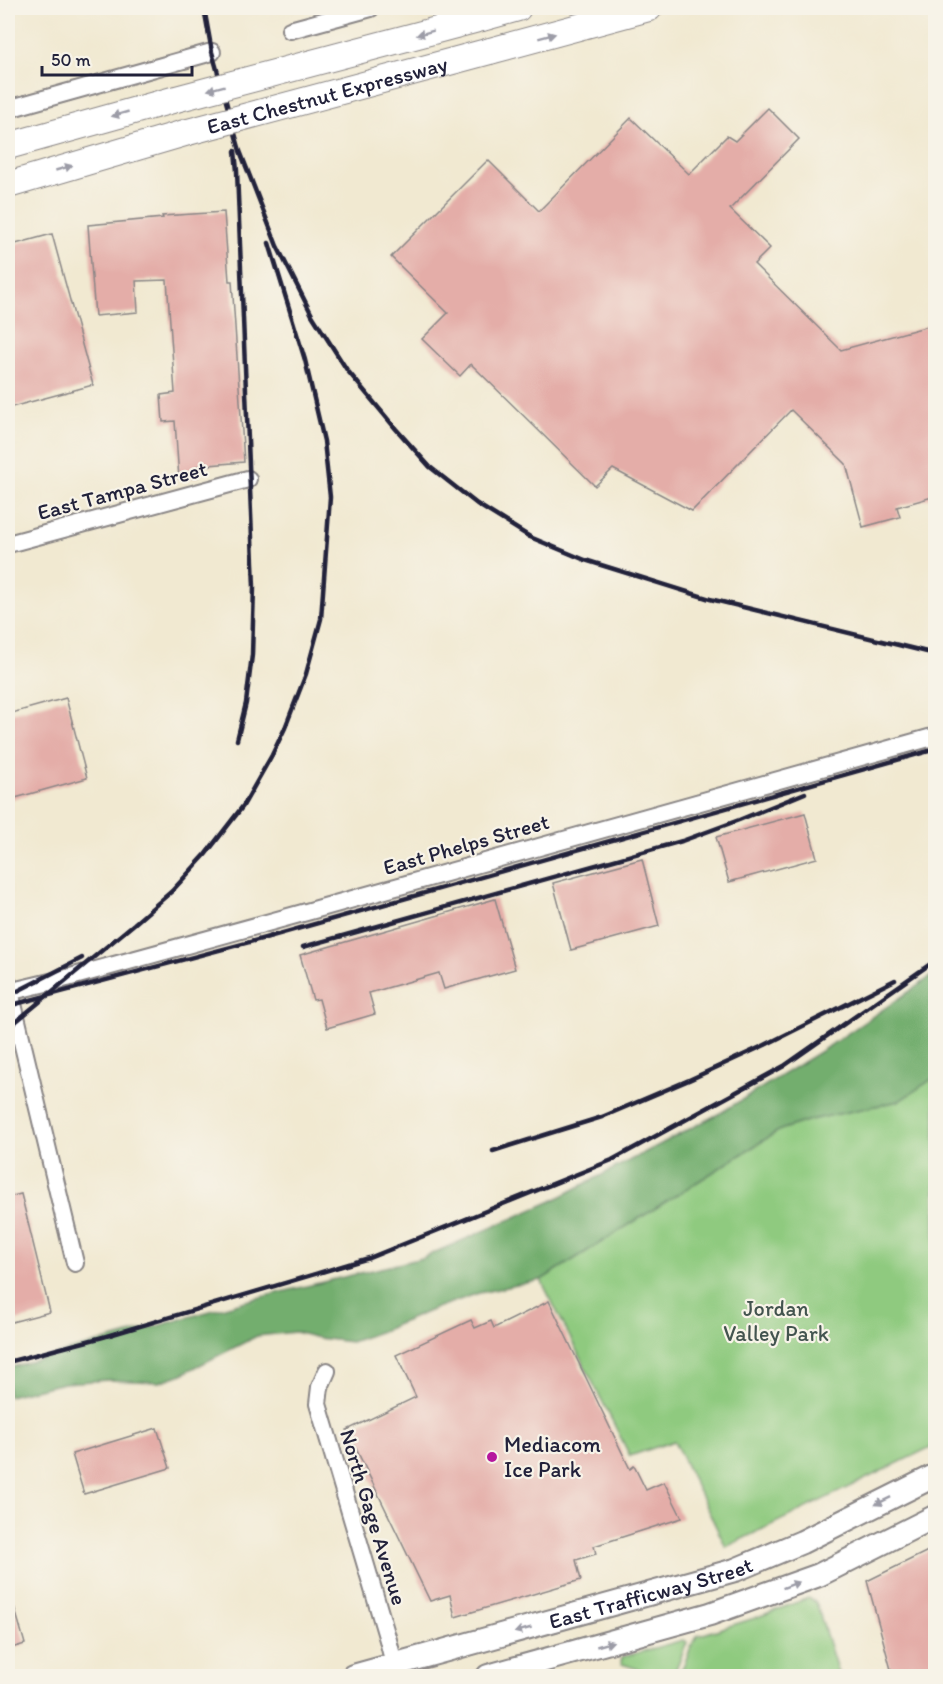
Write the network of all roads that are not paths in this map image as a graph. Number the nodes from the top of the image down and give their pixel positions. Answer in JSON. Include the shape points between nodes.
{"nodes":[{"id":1,"x":371,"y":8,"type":"edge"},
{"id":2,"x":518,"y":8,"type":"edge"},
{"id":3,"x":649,"y":8,"type":"edge"},
{"id":4,"x":290,"y":30,"type":"dead end"},
{"id":5,"x":212,"y":52,"type":"dead end"},
{"id":6,"x":8,"y":109,"type":"edge"},
{"id":7,"x":8,"y":146,"type":"edge"},
{"id":8,"x":8,"y":185,"type":"edge"},
{"id":9,"x":248,"y":479,"type":"dead end"},
{"id":10,"x":8,"y":544,"type":"edge"},
{"id":11,"x":936,"y":736,"type":"edge"},
{"id":12,"x":8,"y":989,"type":"edge"},
{"id":13,"x":75,"y":1263,"type":"dead end"},
{"id":14,"x":327,"y":1371,"type":"dead end"},
{"id":15,"x":936,"y":1475,"type":"edge"},
{"id":16,"x":936,"y":1516,"type":"edge"},
{"id":17,"x":395,"y":1671,"type":"edge"},
{"id":18,"x":353,"y":1677,"type":"edge"},
{"id":19,"x":488,"y":1677,"type":"edge"}],
"edges":[{"from":1,"to":4,"type":"street"},
{"from":2,"to":7,"type":"main road","name":"East Chestnut Expressway","one_way":true,"bridge":true},
{"from":8,"to":3,"type":"main road","name":"East Chestnut Expressway","one_way":true,"bridge":true,"via":[[188,132]]},
{"from":5,"to":6,"type":"street"},
{"from":9,"to":10,"type":"street","name":"East Tampa Street"},
{"from":11,"to":12,"type":"street","name":"East Phelps Street","via":[[67,978]]},
{"from":12,"to":13,"type":"street"},
{"from":14,"to":17,"type":"street","name":"North Gage Avenue","via":[[318,1404]]},
{"from":15,"to":17,"type":"main road","name":"East Trafficway Street","one_way":true,"via":[[802,1542],[735,1570]]},
{"from":19,"to":16,"type":"main road","name":"East Trafficway Street","one_way":true,"via":[[710,1614],[808,1579]]},
{"from":17,"to":18,"type":"main road","name":"East Trafficway Street"}]}
